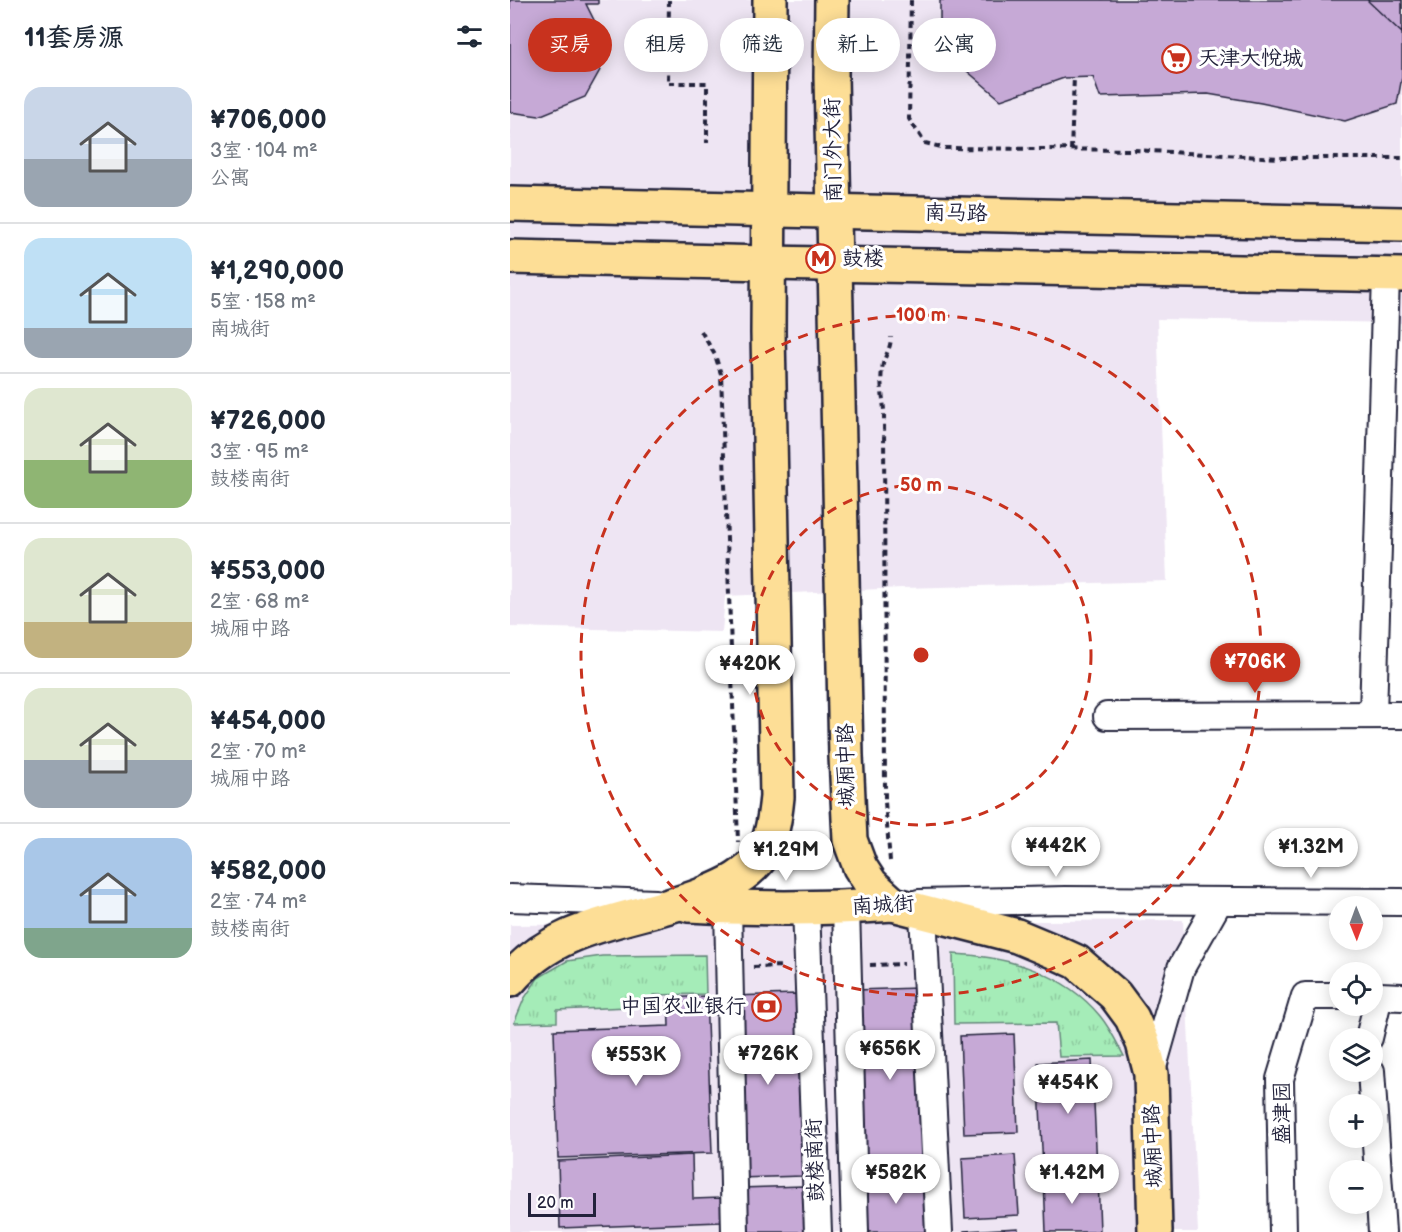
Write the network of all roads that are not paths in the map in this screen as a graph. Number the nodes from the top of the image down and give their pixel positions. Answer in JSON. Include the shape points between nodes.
{"nodes":[{"id":1,"x":770,"y":0,"type":"edge"},
{"id":2,"x":832,"y":0,"type":"edge"},
{"id":3,"x":510,"y":204,"type":"edge"},
{"id":4,"x":768,"y":211,"type":"junction"},
{"id":5,"x":834,"y":212,"type":"junction"},
{"id":6,"x":1402,"y":224,"type":"edge"},
{"id":7,"x":510,"y":257,"type":"edge"},
{"id":8,"x":768,"y":264,"type":"junction"},
{"id":9,"x":835,"y":265,"type":"junction"},
{"id":10,"x":1394,"y":275,"type":"edge"},
{"id":11,"x":1373,"y":715,"type":"junction"},
{"id":12,"x":1107,"y":716,"type":"dead end"},
{"id":13,"x":1402,"y":716,"type":"edge"},
{"id":14,"x":730,"y":894,"type":"junction"},
{"id":15,"x":510,"y":898,"type":"edge"},
{"id":16,"x":1219,"y":901,"type":"junction"},
{"id":17,"x":1402,"y":902,"type":"edge"},
{"id":18,"x":680,"y":904,"type":"junction"},
{"id":19,"x":806,"y":907,"type":"junction"},
{"id":20,"x":846,"y":908,"type":"junction"},
{"id":21,"x":908,"y":908,"type":"junction"},
{"id":22,"x":510,"y":980,"type":"edge"},
{"id":23,"x":1329,"y":996,"type":"edge"},
{"id":24,"x":1384,"y":996,"type":"edge"},
{"id":25,"x":1373,"y":1028,"type":"edge"},
{"id":26,"x":1151,"y":1074,"type":"junction"},
{"id":27,"x":1373,"y":1082,"type":"edge"},
{"id":28,"x":1391,"y":1195,"type":"edge"},
{"id":29,"x":735,"y":1232,"type":"edge"},
{"id":30,"x":818,"y":1232,"type":"edge"},
{"id":31,"x":855,"y":1232,"type":"edge"},
{"id":32,"x":939,"y":1232,"type":"edge"},
{"id":33,"x":1155,"y":1232,"type":"edge"},
{"id":34,"x":1283,"y":1232,"type":"edge"},
{"id":35,"x":1382,"y":1232,"type":"edge"}],
"edges":[{"from":1,"to":4,"type":"main road"},
{"from":2,"to":5,"type":"main road","name":"南门外大街"},
{"from":3,"to":4,"type":"main road","name":"南马路"},
{"from":4,"to":5,"type":"main road","name":"南马路"},
{"from":4,"to":8,"type":"main road"},
{"from":5,"to":6,"type":"main road","name":"南马路"},
{"from":5,"to":9,"type":"main road","name":"南门外大街"},
{"from":7,"to":8,"type":"main road"},
{"from":8,"to":9,"type":"main road"},
{"from":8,"to":14,"type":"main road","via":[[777,797],[775,819],[753,838],[761,856]]},
{"from":9,"to":10,"type":"main road"},
{"from":9,"to":21,"type":"main road","name":"城厢中路","via":[[850,840],[871,884]]},
{"from":10,"to":11,"type":"street"},
{"from":11,"to":12,"type":"street"},
{"from":11,"to":13,"type":"street"},
{"from":14,"to":18,"type":"main road","name":"南城街"},
{"from":14,"to":19,"type":"main road","name":"南城街"},
{"from":14,"to":29,"type":"street"},
{"from":15,"to":18,"type":"street","name":"南城街"},
{"from":16,"to":17,"type":"street","name":"南城街"},
{"from":16,"to":21,"type":"street","name":"南城街","via":[[1065,900]]},
{"from":16,"to":26,"type":"street","via":[[1181,968]]},
{"from":18,"to":22,"type":"main road","via":[[594,926],[550,944]]},
{"from":19,"to":20,"type":"main road","name":"南城街"},
{"from":19,"to":30,"type":"street","name":"鼓楼南街"},
{"from":20,"to":21,"type":"main road","name":"南城街"},
{"from":20,"to":31,"type":"street","name":"鼓楼南街"},
{"from":21,"to":26,"type":"main road","name":"城厢中路","via":[[1017,936],[1077,962],[1114,994],[1132,1018]]},
{"from":21,"to":32,"type":"street"},
{"from":23,"to":34,"type":"street","name":"盛津园","via":[[1305,996],[1280,1079]]},
{"from":24,"to":25,"type":"street"},
{"from":26,"to":33,"type":"main road","name":"城厢中路"},
{"from":27,"to":28,"type":"street"},
{"from":28,"to":35,"type":"street"}]}
